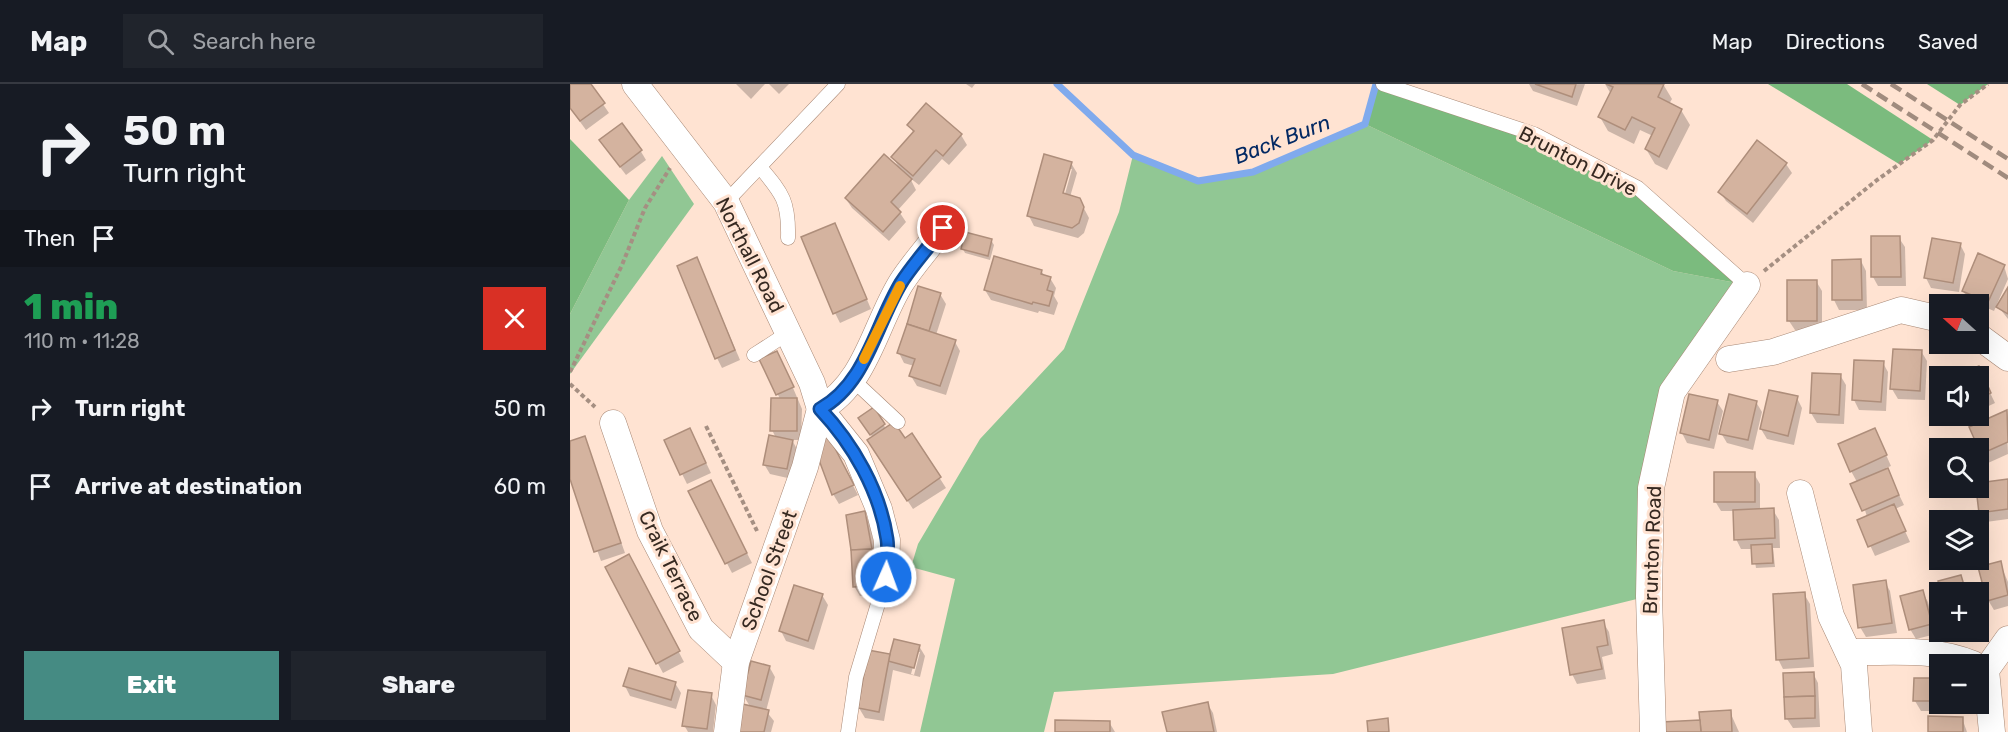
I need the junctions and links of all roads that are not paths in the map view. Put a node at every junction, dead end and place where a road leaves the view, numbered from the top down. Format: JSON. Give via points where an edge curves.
{"nodes":[{"id":1,"x":636,"y":84,"type":"edge"},
{"id":2,"x":838,"y":84,"type":"edge"},
{"id":3,"x":1383,"y":84,"type":"edge"},
{"id":4,"x":760,"y":167,"type":"junction"},
{"id":5,"x":726,"y":202,"type":"junction"},
{"id":6,"x":943,"y":228,"type":"dead end"},
{"id":7,"x":788,"y":238,"type":"dead end"},
{"id":8,"x":1747,"y":285,"type":"joint"},
{"id":9,"x":1929,"y":316,"type":"edge"},
{"id":10,"x":788,"y":333,"type":"junction"},
{"id":11,"x":1989,"y":344,"type":"edge"},
{"id":12,"x":754,"y":355,"type":"dead end"},
{"id":13,"x":2008,"y":358,"type":"edge"},
{"id":14,"x":1729,"y":359,"type":"dead end"},
{"id":15,"x":853,"y":380,"type":"junction"},
{"id":16,"x":820,"y":409,"type":"junction"},
{"id":17,"x":898,"y":422,"type":"dead end"},
{"id":18,"x":613,"y":423,"type":"road end"},
{"id":19,"x":1800,"y":493,"type":"dead end"},
{"id":20,"x":886,"y":577,"type":"joint"},
{"id":21,"x":2008,"y":639,"type":"edge"},
{"id":22,"x":1849,"y":652,"type":"junction"},
{"id":23,"x":1938,"y":654,"type":"edge"},
{"id":24,"x":1989,"y":657,"type":"edge"},
{"id":25,"x":736,"y":662,"type":"junction"},
{"id":26,"x":1988,"y":714,"type":"edge"},
{"id":27,"x":727,"y":732,"type":"edge"},
{"id":28,"x":848,"y":732,"type":"edge"},
{"id":29,"x":1653,"y":732,"type":"edge"},
{"id":30,"x":1859,"y":732,"type":"edge"},
{"id":31,"x":1992,"y":732,"type":"edge"}],
"edges":[{"from":1,"to":5,"type":"street","name":"Northall Road"},
{"from":2,"to":4,"type":"lane"},
{"from":3,"to":8,"type":"lane","name":"Brunton Drive","via":[[1534,134],[1638,189]]},
{"from":4,"to":5,"type":"lane"},
{"from":4,"to":7,"type":"lane","via":[[779,190],[789,212]]},
{"from":5,"to":10,"type":"street","name":"Northall Road"},
{"from":6,"to":15,"type":"street","via":[[901,284]]},
{"from":8,"to":29,"type":"street","name":"Brunton Road","via":[[1672,392],[1651,488]]},
{"from":9,"to":14,"type":"street","via":[[1901,310],[1773,352]]},
{"from":10,"to":12,"type":"lane"},
{"from":10,"to":16,"type":"street","name":"Northall Road"},
{"from":11,"to":13,"type":"street"},
{"from":15,"to":16,"type":"street","via":[[835,401]]},
{"from":15,"to":17,"type":"lane"},
{"from":16,"to":20,"type":"street","via":[[856,454],[879,509],[887,540]]},
{"from":16,"to":25,"type":"street","name":"School Street","via":[[805,467]]},
{"from":18,"to":25,"type":"street","name":"Craik Terrace","via":[[650,531],[701,629]]},
{"from":19,"to":22,"type":"street","via":[[1831,616]]},
{"from":20,"to":28,"type":"lane","via":[[856,677]]},
{"from":21,"to":24,"type":"street"},
{"from":22,"to":23,"type":"street"},
{"from":22,"to":30,"type":"street","via":[[1854,665]]},
{"from":25,"to":27,"type":"street","name":"School Street"},
{"from":26,"to":31,"type":"street"}]}
